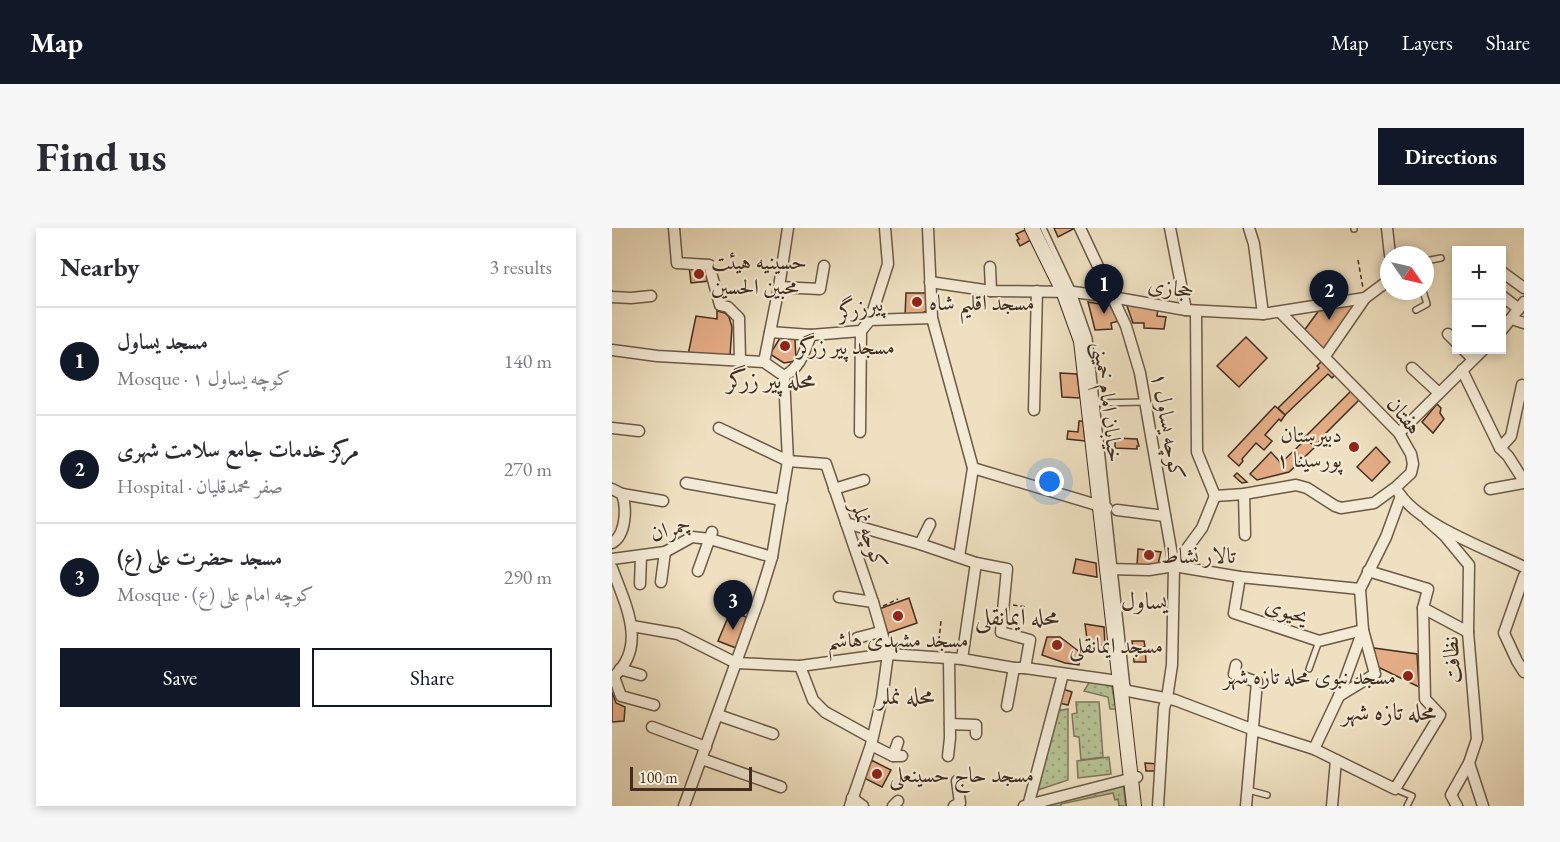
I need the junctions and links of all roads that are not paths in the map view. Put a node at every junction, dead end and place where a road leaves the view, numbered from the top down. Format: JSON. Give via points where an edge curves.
{"nodes":[{"id":1,"x":674,"y":228,"type":"edge"},
{"id":2,"x":788,"y":228,"type":"edge"},
{"id":3,"x":885,"y":228,"type":"edge"},
{"id":4,"x":928,"y":228,"type":"edge"},
{"id":5,"x":1032,"y":228,"type":"edge"},
{"id":6,"x":1043,"y":228,"type":"edge"},
{"id":7,"x":1080,"y":228,"type":"edge"},
{"id":8,"x":1170,"y":228,"type":"edge"},
{"id":9,"x":1249,"y":228,"type":"edge"},
{"id":10,"x":1388,"y":228,"type":"edge"},
{"id":11,"x":1389,"y":246,"type":"edge"},
{"id":12,"x":1440,"y":258,"type":"dead end"},
{"id":13,"x":1434,"y":259,"type":"edge"},
{"id":14,"x":824,"y":266,"type":"dead end"},
{"id":15,"x":990,"y":267,"type":"dead end"},
{"id":16,"x":1506,"y":275,"type":"edge"},
{"id":17,"x":930,"y":282,"type":"junction"},
{"id":18,"x":780,"y":287,"type":"junction"},
{"id":19,"x":1380,"y":287,"type":"edge"},
{"id":20,"x":1524,"y":288,"type":"edge"},
{"id":21,"x":991,"y":291,"type":"junction"},
{"id":22,"x":1036,"y":291,"type":"junction"},
{"id":23,"x":1068,"y":292,"type":"junction"},
{"id":24,"x":651,"y":296,"type":"dead end"},
{"id":25,"x":612,"y":297,"type":"edge"},
{"id":26,"x":1112,"y":297,"type":"junction"},
{"id":27,"x":1365,"y":298,"type":"junction"},
{"id":28,"x":1506,"y":298,"type":"edge"},
{"id":29,"x":1426,"y":300,"type":"edge"},
{"id":30,"x":1522,"y":305,"type":"edge"},
{"id":31,"x":1191,"y":310,"type":"junction"},
{"id":32,"x":1416,"y":310,"type":"dead end"},
{"id":33,"x":1280,"y":312,"type":"junction"},
{"id":34,"x":1263,"y":314,"type":"junction"},
{"id":35,"x":932,"y":318,"type":"junction"},
{"id":36,"x":1512,"y":319,"type":"junction"},
{"id":37,"x":870,"y":320,"type":"junction"},
{"id":38,"x":1524,"y":323,"type":"edge"},
{"id":39,"x":1506,"y":326,"type":"edge"},
{"id":40,"x":861,"y":331,"type":"junction"},
{"id":41,"x":770,"y":332,"type":"junction"},
{"id":42,"x":1448,"y":334,"type":"dead end"},
{"id":43,"x":811,"y":335,"type":"junction"},
{"id":44,"x":1452,"y":338,"type":"edge"},
{"id":45,"x":612,"y":351,"type":"edge"},
{"id":46,"x":1468,"y":354,"type":"edge"},
{"id":47,"x":1479,"y":354,"type":"edge"},
{"id":48,"x":1325,"y":356,"type":"junction"},
{"id":49,"x":1473,"y":359,"type":"junction"},
{"id":50,"x":740,"y":360,"type":"junction"},
{"id":51,"x":764,"y":362,"type":"junction"},
{"id":52,"x":1412,"y":368,"type":"dead end"},
{"id":53,"x":1462,"y":370,"type":"junction"},
{"id":54,"x":784,"y":376,"type":"junction"},
{"id":55,"x":1522,"y":385,"type":"dead end"},
{"id":56,"x":1439,"y":393,"type":"junction"},
{"id":57,"x":1144,"y":402,"type":"junction"},
{"id":58,"x":1097,"y":403,"type":"junction"},
{"id":59,"x":1034,"y":410,"type":"dead end"},
{"id":60,"x":612,"y":428,"type":"edge"},
{"id":61,"x":719,"y":428,"type":"dead end"},
{"id":62,"x":639,"y":431,"type":"dead end"},
{"id":63,"x":860,"y":432,"type":"dead end"},
{"id":64,"x":1399,"y":433,"type":"junction"},
{"id":65,"x":1500,"y":448,"type":"junction"},
{"id":66,"x":788,"y":461,"type":"junction"},
{"id":67,"x":973,"y":468,"type":"junction"},
{"id":68,"x":864,"y":480,"type":"dead end"},
{"id":69,"x":1524,"y":482,"type":"edge"},
{"id":70,"x":686,"y":483,"type":"dead end"},
{"id":71,"x":834,"y":489,"type":"junction"},
{"id":72,"x":1490,"y":489,"type":"dead end"},
{"id":73,"x":617,"y":491,"type":"edge"},
{"id":74,"x":1398,"y":491,"type":"junction"},
{"id":75,"x":1244,"y":494,"type":"junction"},
{"id":76,"x":1215,"y":496,"type":"junction"},
{"id":77,"x":782,"y":500,"type":"junction"},
{"id":78,"x":663,"y":501,"type":"dead end"},
{"id":79,"x":1108,"y":508,"type":"junction"},
{"id":80,"x":1165,"y":516,"type":"junction"},
{"id":81,"x":1427,"y":520,"type":"junction"},
{"id":82,"x":846,"y":523,"type":"junction"},
{"id":83,"x":930,"y":524,"type":"dead end"},
{"id":84,"x":711,"y":535,"type":"junction"},
{"id":85,"x":1245,"y":535,"type":"dead end"},
{"id":86,"x":612,"y":543,"type":"edge"},
{"id":87,"x":920,"y":544,"type":"junction"},
{"id":88,"x":665,"y":552,"type":"junction"},
{"id":89,"x":640,"y":556,"type":"junction"},
{"id":90,"x":772,"y":557,"type":"junction"},
{"id":91,"x":959,"y":558,"type":"junction"},
{"id":92,"x":612,"y":560,"type":"edge"},
{"id":93,"x":976,"y":563,"type":"junction"},
{"id":94,"x":1174,"y":566,"type":"junction"},
{"id":95,"x":1524,"y":567,"type":"edge"},
{"id":96,"x":612,"y":568,"type":"edge"},
{"id":97,"x":1111,"y":569,"type":"junction"},
{"id":98,"x":698,"y":571,"type":"dead end"},
{"id":99,"x":1368,"y":571,"type":"junction"},
{"id":100,"x":1524,"y":576,"type":"edge"},
{"id":101,"x":1240,"y":577,"type":"junction"},
{"id":102,"x":661,"y":582,"type":"dead end"},
{"id":103,"x":640,"y":584,"type":"dead end"},
{"id":104,"x":1360,"y":589,"type":"junction"},
{"id":105,"x":839,"y":597,"type":"dead end"},
{"id":106,"x":873,"y":606,"type":"junction"},
{"id":107,"x":1423,"y":608,"type":"junction"},
{"id":108,"x":632,"y":626,"type":"junction"},
{"id":109,"x":1363,"y":630,"type":"junction"},
{"id":110,"x":880,"y":632,"type":"junction"},
{"id":111,"x":1468,"y":632,"type":"junction"},
{"id":112,"x":857,"y":638,"type":"dead end"},
{"id":113,"x":1319,"y":641,"type":"junction"},
{"id":114,"x":888,"y":654,"type":"junction"},
{"id":115,"x":949,"y":658,"type":"junction"},
{"id":116,"x":962,"y":659,"type":"junction"},
{"id":117,"x":736,"y":663,"type":"junction"},
{"id":118,"x":1236,"y":665,"type":"dead end"},
{"id":119,"x":800,"y":666,"type":"junction"},
{"id":120,"x":1014,"y":668,"type":"junction"},
{"id":121,"x":1025,"y":668,"type":"junction"},
{"id":122,"x":1309,"y":669,"type":"dead end"},
{"id":123,"x":1524,"y":672,"type":"edge"},
{"id":124,"x":615,"y":674,"type":"edge"},
{"id":125,"x":1063,"y":674,"type":"junction"},
{"id":126,"x":641,"y":675,"type":"dead end"},
{"id":127,"x":1123,"y":686,"type":"junction"},
{"id":128,"x":1339,"y":696,"type":"junction"},
{"id":129,"x":1167,"y":698,"type":"junction"},
{"id":130,"x":654,"y":705,"type":"dead end"},
{"id":131,"x":1007,"y":706,"type":"dead end"},
{"id":132,"x":718,"y":715,"type":"junction"},
{"id":133,"x":950,"y":724,"type":"junction"},
{"id":134,"x":652,"y":727,"type":"dead end"},
{"id":135,"x":1254,"y":730,"type":"junction"},
{"id":136,"x":773,"y":734,"type":"dead end"},
{"id":137,"x":976,"y":734,"type":"dead end"},
{"id":138,"x":872,"y":742,"type":"junction"},
{"id":139,"x":898,"y":742,"type":"dead end"},
{"id":140,"x":706,"y":747,"type":"junction"},
{"id":141,"x":1314,"y":749,"type":"junction"},
{"id":142,"x":948,"y":756,"type":"dead end"},
{"id":143,"x":702,"y":759,"type":"junction"},
{"id":144,"x":1336,"y":760,"type":"junction"},
{"id":145,"x":1469,"y":763,"type":"junction"},
{"id":146,"x":1134,"y":778,"type":"junction"},
{"id":147,"x":957,"y":781,"type":"dead end"},
{"id":148,"x":781,"y":787,"type":"dead end"},
{"id":149,"x":1395,"y":789,"type":"junction"},
{"id":150,"x":1248,"y":790,"type":"junction"},
{"id":151,"x":1267,"y":795,"type":"dead end"},
{"id":152,"x":851,"y":802,"type":"edge"},
{"id":153,"x":1026,"y":805,"type":"edge"},
{"id":154,"x":684,"y":806,"type":"edge"},
{"id":155,"x":863,"y":806,"type":"edge"},
{"id":156,"x":954,"y":806,"type":"edge"},
{"id":157,"x":1134,"y":806,"type":"edge"},
{"id":158,"x":1140,"y":806,"type":"edge"},
{"id":159,"x":1158,"y":806,"type":"edge"},
{"id":160,"x":1246,"y":806,"type":"edge"},
{"id":161,"x":1332,"y":806,"type":"edge"},
{"id":162,"x":1407,"y":806,"type":"edge"},
{"id":163,"x":1457,"y":806,"type":"edge"},
{"id":164,"x":1484,"y":806,"type":"edge"}],
"edges":[{"from":1,"to":50,"type":"street","via":[[677,263],[709,265],[720,305],[739,318]]},
{"from":2,"to":18,"type":"street"},
{"from":3,"to":37,"type":"street","via":[[888,264]]},
{"from":4,"to":17,"type":"street"},
{"from":5,"to":23,"type":"main road","name":"خیابان امام خمینی"},
{"from":6,"to":23,"type":"lane"},
{"from":7,"to":26,"type":"street","name":"کوچه یساول ۱"},
{"from":8,"to":31,"type":"street"},
{"from":9,"to":34,"type":"street"},
{"from":10,"to":11,"type":"street"},
{"from":12,"to":13,"type":"lane"},
{"from":14,"to":18,"type":"street","via":[[820,289]]},
{"from":15,"to":21,"type":"street"},
{"from":16,"to":20,"type":"street"},
{"from":17,"to":21,"type":"street","name":"حجازی"},
{"from":17,"to":35,"type":"street"},
{"from":18,"to":41,"type":"street"},
{"from":19,"to":27,"type":"street"},
{"from":21,"to":22,"type":"street","name":"حجازی"},
{"from":22,"to":23,"type":"street","name":"حجازی"},
{"from":22,"to":59,"type":"street"},
{"from":23,"to":26,"type":"street","name":"حجازی"},
{"from":23,"to":58,"type":"lane","via":[[1089,338]]},
{"from":23,"to":79,"type":"main road","name":"خیابان امام خمینی","via":[[1082,341]]},
{"from":24,"to":25,"type":"street"},
{"from":26,"to":31,"type":"street","name":"حجازی"},
{"from":26,"to":57,"type":"street","name":"کوچه یساول ۱","via":[[1126,326]]},
{"from":27,"to":33,"type":"street","name":"حجازی"},
{"from":27,"to":48,"type":"street"},
{"from":28,"to":30,"type":"street"},
{"from":29,"to":32,"type":"lane","via":[[1427,304]]},
{"from":30,"to":36,"type":"street"},
{"from":31,"to":34,"type":"street","name":"حجازی"},
{"from":31,"to":76,"type":"street","via":[[1197,452]]},
{"from":33,"to":34,"type":"street","name":"حجازی"},
{"from":33,"to":48,"type":"street","name":"هفتان"},
{"from":35,"to":37,"type":"street","name":"پیرزرگر"},
{"from":35,"to":67,"type":"street"},
{"from":36,"to":38,"type":"street"},
{"from":36,"to":39,"type":"street"},
{"from":37,"to":40,"type":"street","name":"پیرزرگر"},
{"from":40,"to":43,"type":"street","name":"پیرزرگر"},
{"from":40,"to":63,"type":"street"},
{"from":41,"to":43,"type":"street"},
{"from":41,"to":51,"type":"street"},
{"from":42,"to":44,"type":"street"},
{"from":43,"to":54,"type":"street","name":"پیرزرگر","via":[[799,364]]},
{"from":45,"to":50,"type":"street"},
{"from":46,"to":49,"type":"street"},
{"from":47,"to":49,"type":"street"},
{"from":48,"to":64,"type":"street","name":"هفتان"},
{"from":49,"to":53,"type":"street"},
{"from":50,"to":51,"type":"street"},
{"from":51,"to":54,"type":"street"},
{"from":52,"to":56,"type":"street"},
{"from":53,"to":56,"type":"street"},
{"from":53,"to":65,"type":"street"},
{"from":54,"to":66,"type":"street"},
{"from":55,"to":65,"type":"street","via":[[1511,436]]},
{"from":56,"to":64,"type":"street"},
{"from":57,"to":58,"type":"lane"},
{"from":57,"to":80,"type":"street","name":"کوچه یساول ۱"},
{"from":58,"to":79,"type":"lane"},
{"from":60,"to":62,"type":"street"},
{"from":61,"to":66,"type":"street"},
{"from":64,"to":74,"type":"street","name":"هفتان","via":[[1413,464]]},
{"from":65,"to":69,"type":"street"},
{"from":66,"to":71,"type":"street","name":"کوچه نملر","via":[[826,464]]},
{"from":66,"to":77,"type":"street"},
{"from":67,"to":79,"type":"street"},
{"from":67,"to":91,"type":"street"},
{"from":68,"to":71,"type":"street"},
{"from":69,"to":72,"type":"street"},
{"from":70,"to":77,"type":"street"},
{"from":71,"to":82,"type":"street","name":"کوچه نملر"},
{"from":73,"to":78,"type":"street"},
{"from":73,"to":86,"type":"street","via":[[626,504],[622,530]]},
{"from":74,"to":75,"type":"street","name":"هفتان","via":[[1374,503],[1341,508],[1301,486]]},
{"from":74,"to":81,"type":"street"},
{"from":74,"to":99,"type":"street","via":[[1386,537]]},
{"from":75,"to":76,"type":"street","name":"هفتان"},
{"from":75,"to":85,"type":"street"},
{"from":76,"to":94,"type":"street","via":[[1202,528]]},
{"from":77,"to":90,"type":"street"},
{"from":79,"to":80,"type":"street"},
{"from":79,"to":97,"type":"main road","name":"خیابان امام خمینی"},
{"from":80,"to":94,"type":"street","name":"کوچه یساول ۱"},
{"from":81,"to":95,"type":"street"},
{"from":81,"to":111,"type":"street","name":"نظافت","via":[[1469,565]]},
{"from":82,"to":87,"type":"street"},
{"from":82,"to":106,"type":"street","name":"کوچه نملر"},
{"from":83,"to":87,"type":"street"},
{"from":84,"to":88,"type":"street","name":"چمران","via":[[692,537]]},
{"from":84,"to":90,"type":"street","name":"چمران"},
{"from":84,"to":98,"type":"street"},
{"from":87,"to":91,"type":"street"},
{"from":88,"to":89,"type":"street","name":"چمران"},
{"from":88,"to":102,"type":"street"},
{"from":89,"to":92,"type":"street","name":"چمران"},
{"from":89,"to":103,"type":"street"},
{"from":90,"to":117,"type":"street"},
{"from":91,"to":93,"type":"street"},
{"from":93,"to":116,"type":"street"},
{"from":93,"to":121,"type":"street","via":[[1007,569],[1001,632],[1030,640]]},
{"from":94,"to":97,"type":"street"},
{"from":94,"to":101,"type":"street"},
{"from":94,"to":129,"type":"street","name":"کوچه یساول ۱","via":[[1172,665]]},
{"from":96,"to":108,"type":"street"},
{"from":97,"to":127,"type":"main road","name":"خیابان امام خمینی"},
{"from":99,"to":104,"type":"street"},
{"from":99,"to":107,"type":"street","via":[[1428,589]]},
{"from":100,"to":123,"type":"street","via":[[1504,633]]},
{"from":101,"to":104,"type":"street"},
{"from":101,"to":113,"type":"street","name":"یحیوی","via":[[1234,613]]},
{"from":104,"to":109,"type":"street"},
{"from":105,"to":106,"type":"street"},
{"from":106,"to":110,"type":"street","name":"کوچه نملر"},
{"from":107,"to":111,"type":"street"},
{"from":107,"to":149,"type":"street","via":[[1425,699],[1440,715]]},
{"from":108,"to":117,"type":"street","via":[[678,634]]},
{"from":108,"to":124,"type":"street","via":[[632,649]]},
{"from":109,"to":113,"type":"street","name":"یحیوی"},
{"from":109,"to":128,"type":"street"},
{"from":109,"to":128,"type":"street","via":[[1375,674]]},
{"from":110,"to":112,"type":"street"},
{"from":110,"to":114,"type":"street","name":"کوچه نملر"},
{"from":111,"to":145,"type":"street","name":"نظافت","via":[[1478,739]]},
{"from":113,"to":122,"type":"lane"},
{"from":114,"to":115,"type":"street"},
{"from":114,"to":119,"type":"street"},
{"from":114,"to":138,"type":"street"},
{"from":115,"to":116,"type":"street"},
{"from":115,"to":133,"type":"street"},
{"from":116,"to":120,"type":"street"},
{"from":117,"to":119,"type":"street"},
{"from":117,"to":132,"type":"street"},
{"from":118,"to":135,"type":"street","via":[[1234,674],[1257,682]]},
{"from":119,"to":138,"type":"street","via":[[813,700]]},
{"from":120,"to":121,"type":"street"},
{"from":120,"to":131,"type":"street"},
{"from":121,"to":125,"type":"street"},
{"from":124,"to":126,"type":"street"},
{"from":124,"to":130,"type":"street","via":[[621,696]]},
{"from":125,"to":127,"type":"street"},
{"from":125,"to":153,"type":"street"},
{"from":127,"to":129,"type":"street"},
{"from":127,"to":146,"type":"main road","name":"خیابان امام خمینی"},
{"from":128,"to":141,"type":"street"},
{"from":129,"to":135,"type":"street"},
{"from":129,"to":159,"type":"street","name":"کوچه یساول ۱"},
{"from":132,"to":136,"type":"street"},
{"from":132,"to":140,"type":"street"},
{"from":133,"to":137,"type":"street","via":[[976,725]]},
{"from":133,"to":142,"type":"street"},
{"from":134,"to":140,"type":"street"},
{"from":135,"to":141,"type":"street"},
{"from":135,"to":150,"type":"street"},
{"from":138,"to":139,"type":"street","via":[[898,756]]},
{"from":138,"to":152,"type":"street"},
{"from":140,"to":143,"type":"street"},
{"from":141,"to":144,"type":"street"},
{"from":143,"to":148,"type":"street"},
{"from":143,"to":154,"type":"street"},
{"from":144,"to":149,"type":"street"},
{"from":144,"to":161,"type":"street"},
{"from":145,"to":163,"type":"street","name":"نظافت","via":[[1451,795]]},
{"from":145,"to":164,"type":"street"},
{"from":146,"to":153,"type":"street"},
{"from":146,"to":157,"type":"main road","name":"خیابان امام خمینی"},
{"from":146,"to":158,"type":"lane"},
{"from":147,"to":156,"type":"street","via":[[960,803]]},
{"from":149,"to":162,"type":"lane","via":[[1412,796]]},
{"from":150,"to":151,"type":"lane"},
{"from":150,"to":160,"type":"street"},
{"from":152,"to":155,"type":"street"}]}
